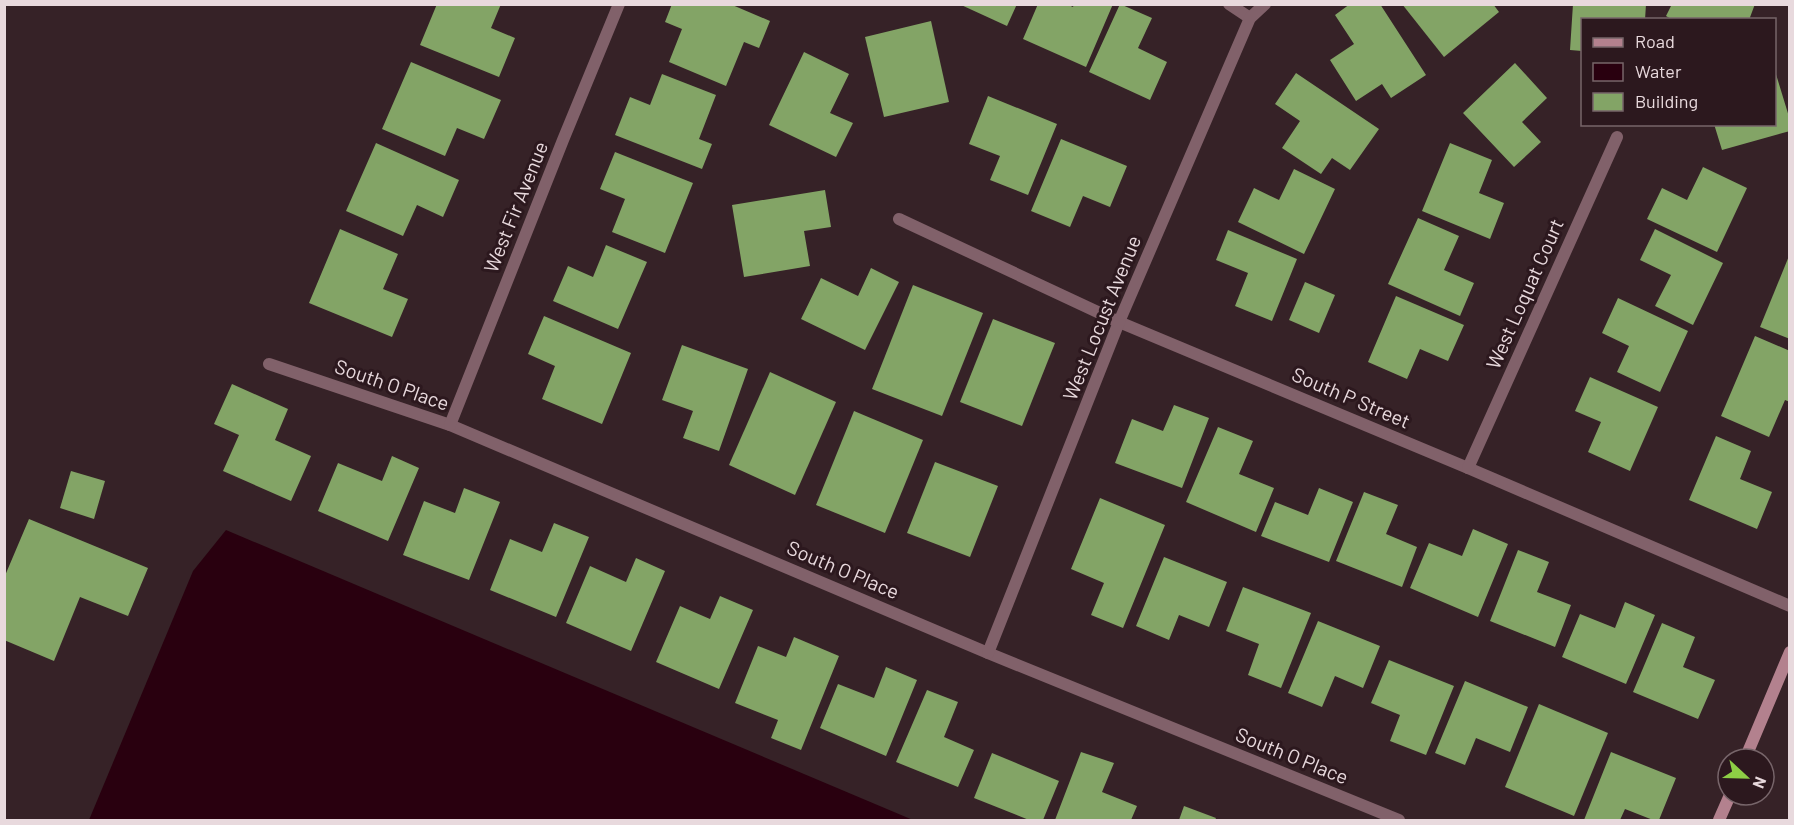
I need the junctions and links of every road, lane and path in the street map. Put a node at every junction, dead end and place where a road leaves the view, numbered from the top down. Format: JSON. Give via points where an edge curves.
{"nodes":[{"id":1,"x":619,"y":4,"type":"edge"},
{"id":2,"x":1229,"y":4,"type":"edge"},
{"id":3,"x":1265,"y":4,"type":"edge"},
{"id":4,"x":1250,"y":18,"type":"junction"},
{"id":5,"x":1617,"y":137,"type":"dead end"},
{"id":6,"x":899,"y":219,"type":"dead end"},
{"id":7,"x":1119,"y":322,"type":"junction"},
{"id":8,"x":269,"y":364,"type":"dead end"},
{"id":9,"x":450,"y":424,"type":"junction"},
{"id":10,"x":1468,"y":468,"type":"junction"},
{"id":11,"x":1790,"y":606,"type":"edge"},
{"id":12,"x":1790,"y":652,"type":"edge"},
{"id":13,"x":988,"y":653,"type":"junction"},
{"id":14,"x":1750,"y":747,"type":"edge"},
{"id":15,"x":1399,"y":820,"type":"edge"}],
"edges":[{"from":1,"to":9,"type":"street","name":"West Fir Avenue"},
{"from":2,"to":4,"type":"street"},
{"from":3,"to":4,"type":"street","name":"West Locust Avenue"},
{"from":4,"to":7,"type":"street","name":"West Locust Avenue"},
{"from":5,"to":10,"type":"street","name":"West Loquat Court"},
{"from":6,"to":7,"type":"street","name":"South P Street"},
{"from":7,"to":10,"type":"street","name":"South P Street"},
{"from":7,"to":13,"type":"street","name":"West Locust Avenue"},
{"from":8,"to":9,"type":"street","name":"South O Place"},
{"from":9,"to":13,"type":"street","name":"South O Place"},
{"from":10,"to":11,"type":"street","name":"South P Street"},
{"from":12,"to":14,"type":"street"},
{"from":13,"to":15,"type":"street","name":"South O Place"}]}
